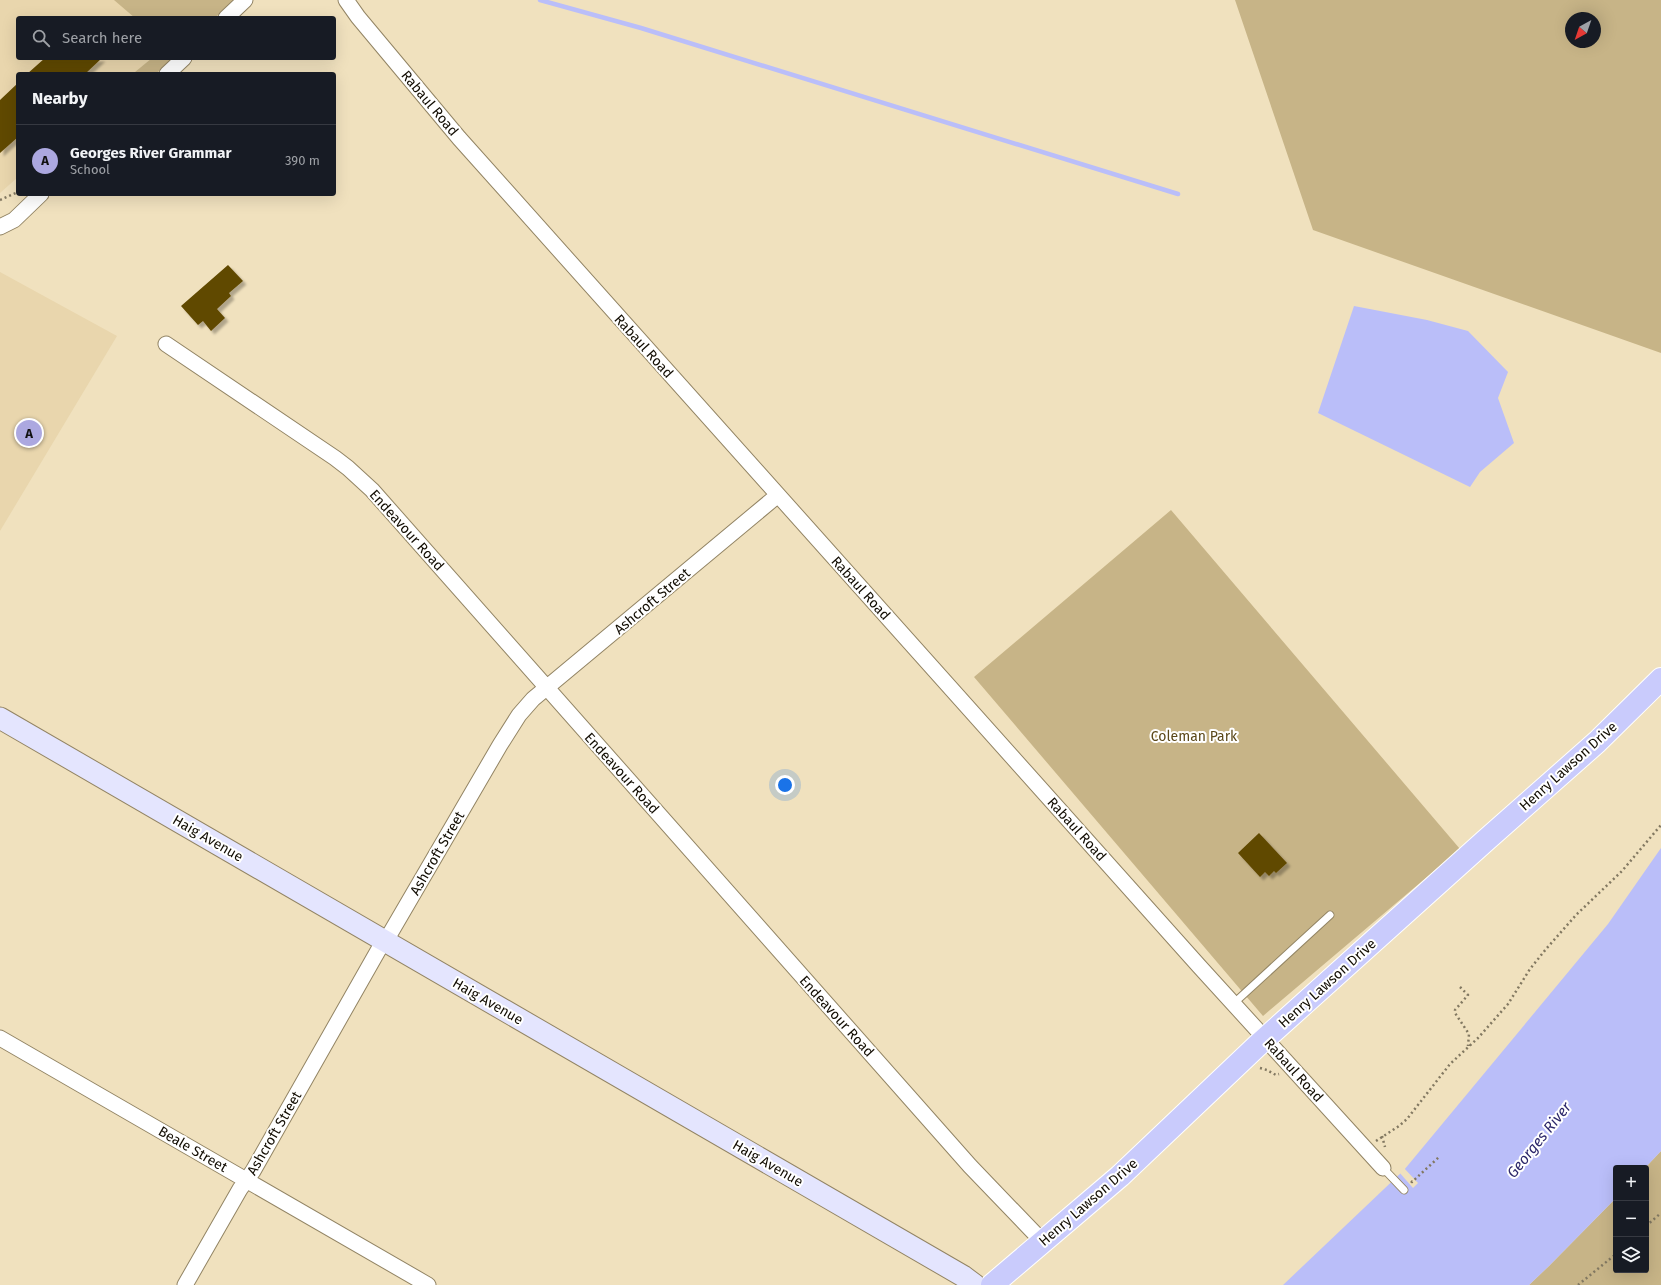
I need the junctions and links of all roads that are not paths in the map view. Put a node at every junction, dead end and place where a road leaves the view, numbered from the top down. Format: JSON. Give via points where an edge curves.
{"nodes":[{"id":1,"x":245,"y":0,"type":"edge"},
{"id":2,"x":346,"y":0,"type":"edge"},
{"id":3,"x":228,"y":16,"type":"edge"},
{"id":4,"x":182,"y":60,"type":"edge"},
{"id":5,"x":169,"y":72,"type":"edge"},
{"id":6,"x":39,"y":196,"type":"edge"},
{"id":7,"x":0,"y":227,"type":"edge"},
{"id":8,"x":166,"y":344,"type":"dead end"},
{"id":9,"x":778,"y":495,"type":"junction"},
{"id":10,"x":1661,"y":679,"type":"edge"},
{"id":11,"x":547,"y":688,"type":"junction"},
{"id":12,"x":0,"y":718,"type":"edge"},
{"id":13,"x":1330,"y":915,"type":"dead end"},
{"id":14,"x":385,"y":941,"type":"junction"},
{"id":15,"x":1234,"y":1004,"type":"junction"},
{"id":16,"x":0,"y":1038,"type":"edge"},
{"id":17,"x":1265,"y":1039,"type":"junction"},
{"id":18,"x":1383,"y":1168,"type":"joint"},
{"id":19,"x":246,"y":1180,"type":"junction"},
{"id":20,"x":1404,"y":1190,"type":"dead end"},
{"id":21,"x":1043,"y":1242,"type":"junction"},
{"id":22,"x":184,"y":1285,"type":"edge"},
{"id":23,"x":428,"y":1285,"type":"edge"},
{"id":24,"x":975,"y":1285,"type":"edge"},
{"id":25,"x":992,"y":1285,"type":"edge"}],
"edges":[{"from":1,"to":3,"type":"street"},
{"from":2,"to":9,"type":"street","name":"Rabaul Road","via":[[459,138]]},
{"from":4,"to":5,"type":"street"},
{"from":6,"to":7,"type":"street","via":[[14,220]]},
{"from":8,"to":11,"type":"street","name":"Endeavour Road","via":[[335,458],[360,478]]},
{"from":9,"to":11,"type":"street","name":"Ashcroft Street"},
{"from":9,"to":15,"type":"street","name":"Rabaul Road"},
{"from":10,"to":17,"type":"main road","name":"Henry Lawson Drive","via":[[1597,742]]},
{"from":11,"to":14,"type":"street","name":"Ashcroft Street","via":[[525,707],[512,724]]},
{"from":11,"to":21,"type":"street","name":"Endeavour Road","via":[[965,1160]]},
{"from":12,"to":14,"type":"main road","name":"Haig Avenue"},
{"from":13,"to":15,"type":"lane"},
{"from":14,"to":19,"type":"street","name":"Ashcroft Street"},
{"from":14,"to":24,"type":"main road","name":"Haig Avenue"},
{"from":15,"to":17,"type":"street","name":"Rabaul Road"},
{"from":16,"to":19,"type":"street","name":"Beale Street"},
{"from":17,"to":18,"type":"street","name":"Rabaul Road"},
{"from":17,"to":21,"type":"main road","name":"Henry Lawson Drive","via":[[1120,1176]]},
{"from":18,"to":20,"type":"lane"},
{"from":19,"to":22,"type":"street","name":"Ashcroft Street"},
{"from":19,"to":23,"type":"street","name":"Beale Street"},
{"from":21,"to":25,"type":"main road","name":"Henry Lawson Drive"}]}
